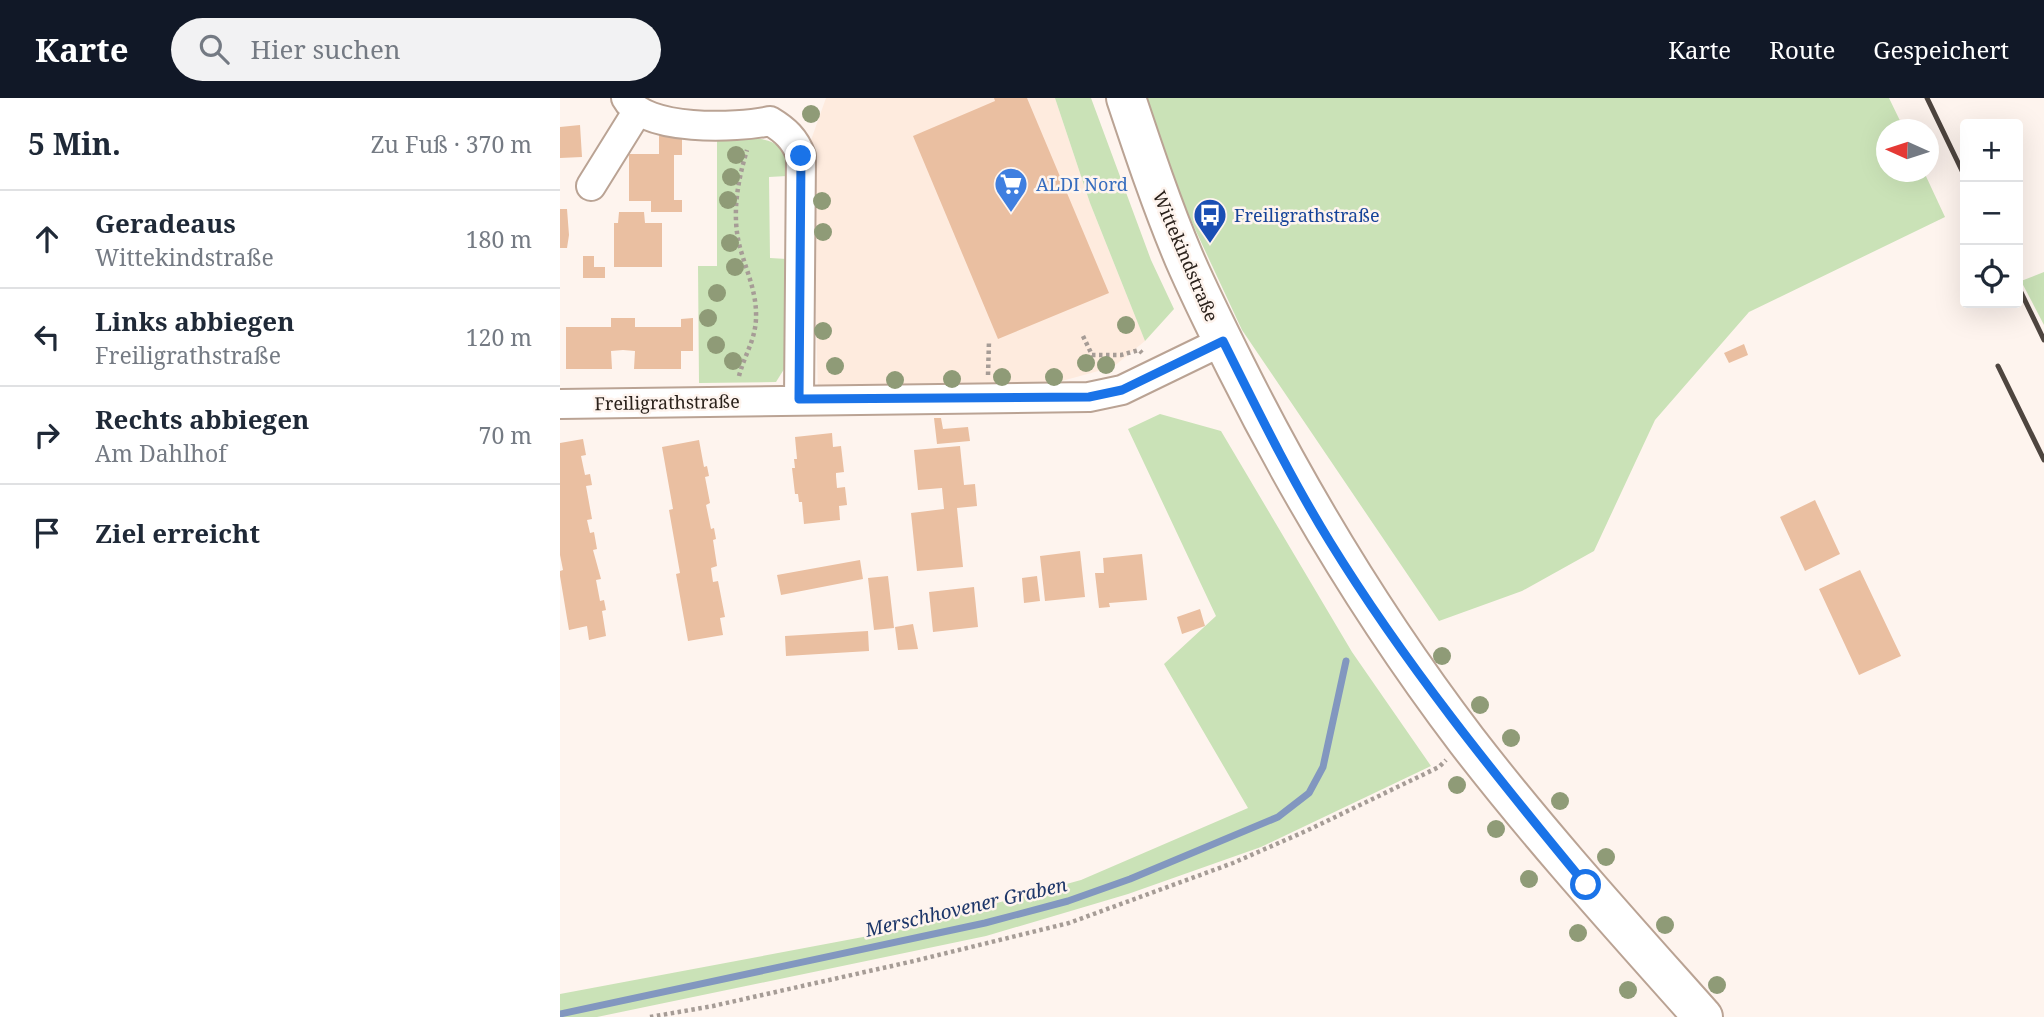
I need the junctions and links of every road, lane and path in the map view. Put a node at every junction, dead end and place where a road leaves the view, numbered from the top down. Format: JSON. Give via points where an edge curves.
{"nodes":[{"id":1,"x":1126,"y":98,"type":"edge"},
{"id":2,"x":632,"y":105,"type":"edge"},
{"id":3,"x":766,"y":115,"type":"edge"},
{"id":4,"x":591,"y":186,"type":"dead end"},
{"id":5,"x":1083,"y":336,"type":"dead end"},
{"id":6,"x":989,"y":341,"type":"dead end"},
{"id":7,"x":1223,"y":341,"type":"junction"},
{"id":8,"x":988,"y":369,"type":"dead end"},
{"id":9,"x":1164,"y":371,"type":"junction"},
{"id":10,"x":799,"y":399,"type":"junction"},
{"id":11,"x":733,"y":401,"type":"junction"},
{"id":12,"x":560,"y":404,"type":"edge"},
{"id":13,"x":1467,"y":740,"type":"junction"},
{"id":14,"x":650,"y":1017,"type":"edge"},
{"id":15,"x":1703,"y":1017,"type":"edge"}],
"edges":[{"from":1,"to":7,"type":"main road","name":"Wittekindstraße","via":[[1182,255]]},
{"from":2,"to":3,"type":"street","via":[[678,124]]},
{"from":2,"to":4,"type":"street"},
{"from":3,"to":10,"type":"street","via":[[784,129],[801,156]]},
{"from":3,"to":11,"type":"path","via":[[739,176],[736,224],[754,290],[756,322]]},
{"from":5,"to":9,"type":"path","via":[[1092,355],[1139,350]]},
{"from":6,"to":8,"type":"path"},
{"from":7,"to":9,"type":"street","name":"Freiligrathstraße"},
{"from":7,"to":13,"type":"main road","name":"Wittekindstraße","via":[[1330,542]]},
{"from":9,"to":10,"type":"street","name":"Freiligrathstraße","via":[[1122,390],[1089,397]]},
{"from":10,"to":11,"type":"street","name":"Freiligrathstraße"},
{"from":11,"to":12,"type":"street","name":"Freiligrathstraße"},
{"from":13,"to":14,"type":"path","via":[[1439,767],[1306,831],[1069,923]]},
{"from":13,"to":15,"type":"main road","name":"Wittekindstraße"}]}
